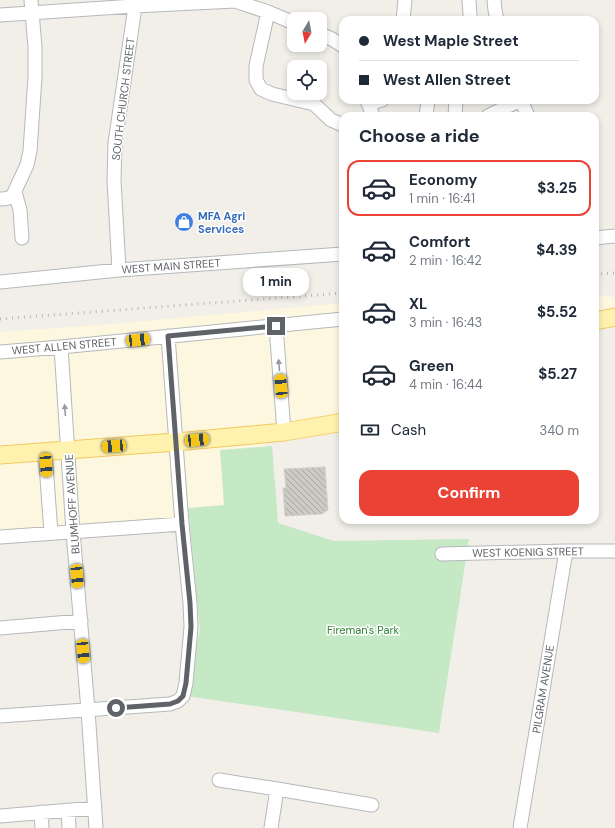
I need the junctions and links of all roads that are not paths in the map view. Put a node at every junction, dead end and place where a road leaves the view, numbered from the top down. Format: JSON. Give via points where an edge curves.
{"nodes":[{"id":1,"x":405,"y":0,"type":"edge"},
{"id":2,"x":469,"y":0,"type":"edge"},
{"id":3,"x":494,"y":0,"type":"edge"},
{"id":4,"x":235,"y":1,"type":"edge"},
{"id":5,"x":135,"y":3,"type":"edge"},
{"id":6,"x":31,"y":6,"type":"edge"},
{"id":7,"x":268,"y":12,"type":"junction"},
{"id":8,"x":0,"y":15,"type":"edge"},
{"id":9,"x":403,"y":16,"type":"edge"},
{"id":10,"x":470,"y":16,"type":"edge"},
{"id":11,"x":496,"y":16,"type":"edge"},
{"id":12,"x":287,"y":20,"type":"edge"},
{"id":13,"x":327,"y":37,"type":"edge"},
{"id":14,"x":339,"y":44,"type":"edge"},
{"id":15,"x":512,"y":104,"type":"edge"},
{"id":16,"x":496,"y":112,"type":"edge"},
{"id":17,"x":339,"y":123,"type":"edge"},
{"id":18,"x":15,"y":192,"type":"junction"},
{"id":19,"x":0,"y":199,"type":"edge"},
{"id":20,"x":615,"y":236,"type":"edge"},
{"id":21,"x":22,"y":238,"type":"dead end"},
{"id":22,"x":599,"y":238,"type":"edge"},
{"id":23,"x":339,"y":254,"type":"edge"},
{"id":24,"x":119,"y":270,"type":"junction"},
{"id":25,"x":0,"y":282,"type":"edge"},
{"id":26,"x":615,"y":317,"type":"edge"},
{"id":27,"x":339,"y":319,"type":"edge"},
{"id":28,"x":599,"y":320,"type":"edge"},
{"id":29,"x":276,"y":326,"type":"junction"},
{"id":30,"x":168,"y":336,"type":"junction"},
{"id":31,"x":62,"y":347,"type":"junction"},
{"id":32,"x":0,"y":352,"type":"edge"},
{"id":33,"x":339,"y":423,"type":"edge"},
{"id":34,"x":284,"y":432,"type":"junction"},
{"id":35,"x":176,"y":442,"type":"junction"},
{"id":36,"x":68,"y":449,"type":"junction"},
{"id":37,"x":45,"y":451,"type":"junction"},
{"id":38,"x":0,"y":455,"type":"edge"},
{"id":39,"x":182,"y":524,"type":"junction"},
{"id":40,"x":73,"y":532,"type":"junction"},
{"id":41,"x":51,"y":533,"type":"junction"},
{"id":42,"x":0,"y":537,"type":"edge"},
{"id":43,"x":566,"y":551,"type":"junction"},
{"id":44,"x":615,"y":551,"type":"edge"},
{"id":45,"x":442,"y":554,"type":"dead end"},
{"id":46,"x":81,"y":621,"type":"junction"},
{"id":47,"x":0,"y":628,"type":"edge"},
{"id":48,"x":88,"y":710,"type":"junction"},
{"id":49,"x":0,"y":716,"type":"edge"},
{"id":50,"x":219,"y":780,"type":"dead end"},
{"id":51,"x":277,"y":789,"type":"junction"},
{"id":52,"x":372,"y":805,"type":"dead end"},
{"id":53,"x":95,"y":808,"type":"junction"},
{"id":54,"x":68,"y":810,"type":"junction"},
{"id":55,"x":41,"y":812,"type":"junction"},
{"id":56,"x":0,"y":816,"type":"edge"},
{"id":57,"x":42,"y":828,"type":"edge"},
{"id":58,"x":69,"y":828,"type":"edge"},
{"id":59,"x":96,"y":828,"type":"edge"},
{"id":60,"x":271,"y":828,"type":"edge"},
{"id":61,"x":520,"y":828,"type":"edge"}],
"edges":[{"from":1,"to":9,"type":"street"},
{"from":2,"to":10,"type":"street"},
{"from":3,"to":11,"type":"street"},
{"from":4,"to":5,"type":"street"},
{"from":4,"to":7,"type":"street"},
{"from":5,"to":6,"type":"street"},
{"from":5,"to":24,"type":"street","name":"SOUTH CHURCH STREET","via":[[115,143],[114,180]]},
{"from":6,"to":8,"type":"street"},
{"from":6,"to":18,"type":"street","via":[[35,77],[30,152]]},
{"from":7,"to":12,"type":"street"},
{"from":7,"to":17,"type":"street","via":[[256,66],[256,80],[261,89],[314,104],[331,120]]},
{"from":13,"to":14,"type":"street"},
{"from":15,"to":16,"type":"street"},
{"from":18,"to":19,"type":"street","via":[[10,198]]},
{"from":18,"to":21,"type":"street","via":[[20,210]]},
{"from":20,"to":22,"type":"street"},
{"from":23,"to":24,"type":"street","name":"WEST MAIN STREET"},
{"from":24,"to":25,"type":"street","name":"WEST MAIN STREET"},
{"from":26,"to":28,"type":"main road"},
{"from":27,"to":29,"type":"street","name":"WEST ALLEN STREET"},
{"from":29,"to":30,"type":"street","name":"WEST ALLEN STREET"},
{"from":34,"to":29,"type":"street","one_way":true},
{"from":30,"to":31,"type":"street","name":"WEST ALLEN STREET"},
{"from":30,"to":35,"type":"street"},
{"from":31,"to":32,"type":"street","name":"WEST ALLEN STREET"},
{"from":36,"to":31,"type":"street","name":"BLUMHOFF AVENUE","one_way":true},
{"from":33,"to":34,"type":"main road"},
{"from":34,"to":35,"type":"main road"},
{"from":35,"to":36,"type":"main road"},
{"from":35,"to":39,"type":"street"},
{"from":36,"to":37,"type":"main road"},
{"from":36,"to":40,"type":"street","name":"BLUMHOFF AVENUE"},
{"from":37,"to":38,"type":"main road"},
{"from":37,"to":41,"type":"street"},
{"from":39,"to":40,"type":"street"},
{"from":39,"to":48,"type":"street","via":[[191,627],[183,696],[170,704]]},
{"from":40,"to":41,"type":"street"},
{"from":40,"to":46,"type":"street","name":"BLUMHOFF AVENUE"},
{"from":41,"to":42,"type":"street"},
{"from":43,"to":44,"type":"street","name":"WEST KOENIG STREET"},
{"from":43,"to":45,"type":"street","name":"WEST KOENIG STREET"},
{"from":43,"to":61,"type":"street","name":"PILGRAM AVENUE"},
{"from":46,"to":47,"type":"street"},
{"from":46,"to":48,"type":"street","name":"BLUMHOFF AVENUE"},
{"from":48,"to":49,"type":"street"},
{"from":48,"to":53,"type":"street","name":"BLUMHOFF AVENUE"},
{"from":50,"to":51,"type":"street"},
{"from":51,"to":52,"type":"street"},
{"from":51,"to":60,"type":"street"},
{"from":53,"to":54,"type":"street"},
{"from":53,"to":59,"type":"street","name":"BLUMHOFF AVENUE"},
{"from":54,"to":55,"type":"street"},
{"from":54,"to":58,"type":"street"},
{"from":55,"to":56,"type":"street"},
{"from":55,"to":57,"type":"street"}]}
